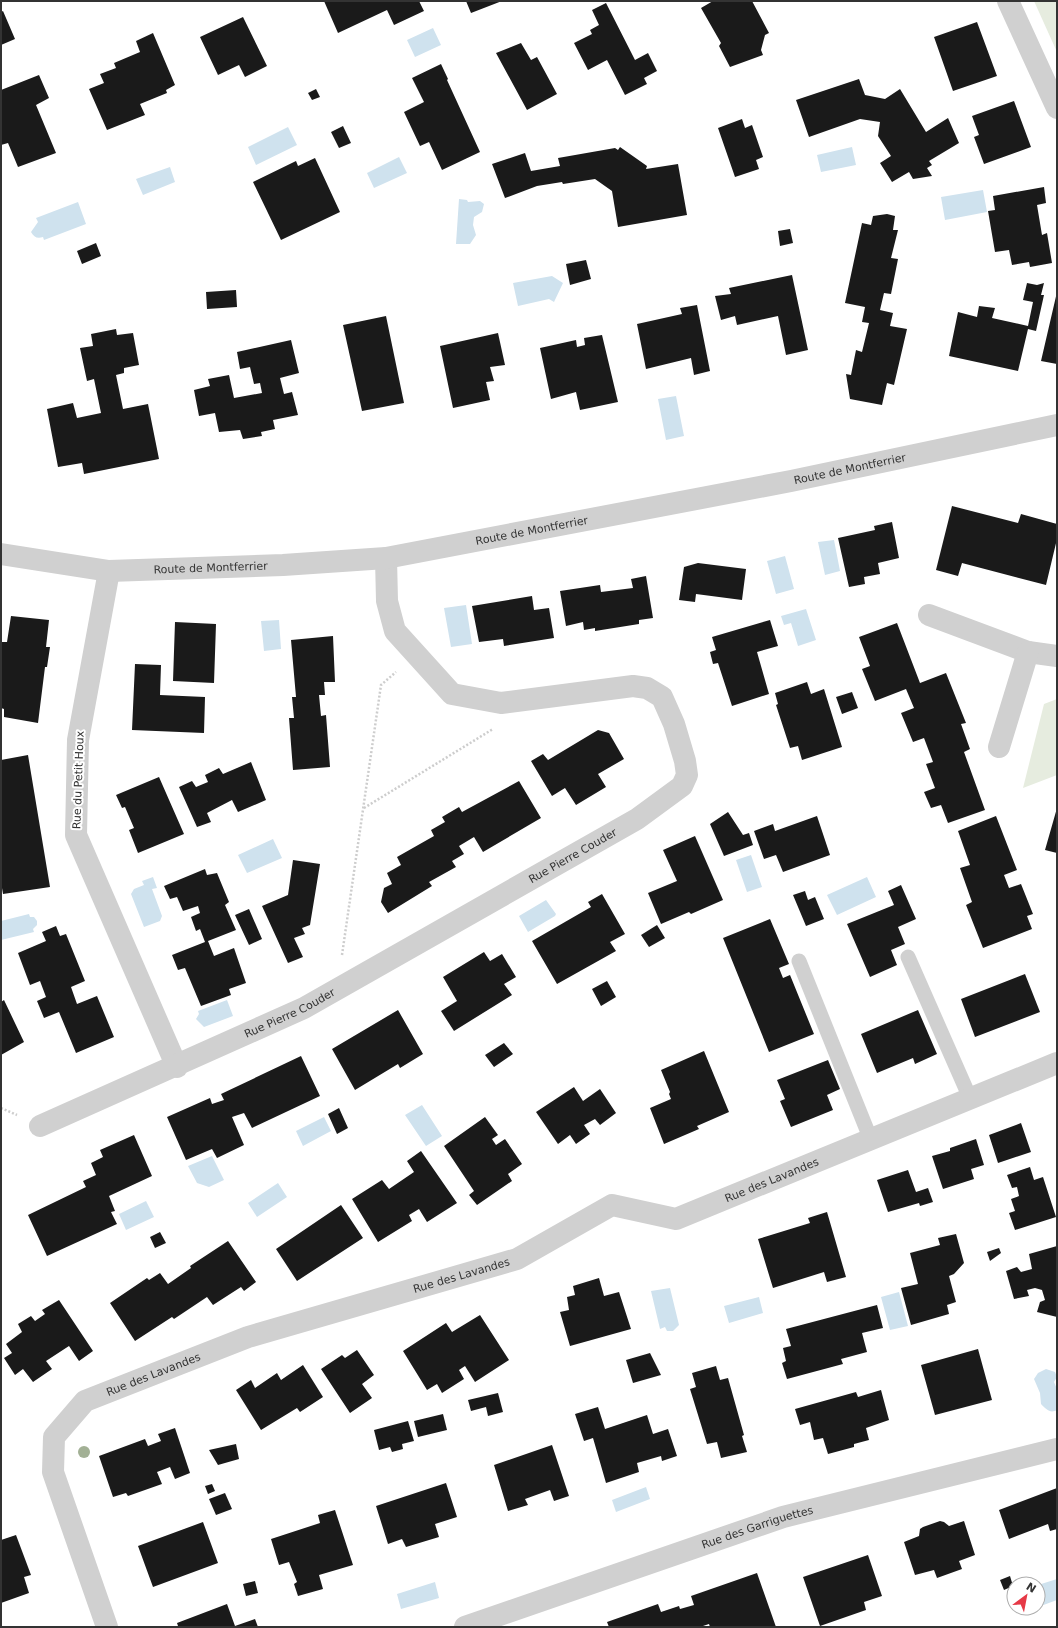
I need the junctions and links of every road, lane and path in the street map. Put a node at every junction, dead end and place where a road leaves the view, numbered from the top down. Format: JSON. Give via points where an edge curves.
{"nodes":[{"id":1,"x":1008,"y":1,"type":"edge"},
{"id":2,"x":1057,"y":108,"type":"edge"},
{"id":3,"x":1057,"y":425,"type":"edge"},
{"id":4,"x":1,"y":554,"type":"edge"},
{"id":5,"x":386,"y":558,"type":"junction"},
{"id":6,"x":109,"y":570,"type":"junction"},
{"id":7,"x":928,"y":615,"type":"dead end"},
{"id":8,"x":1028,"y":652,"type":"junction"},
{"id":9,"x":416,"y":654,"type":"junction"},
{"id":10,"x":1057,"y":656,"type":"edge"},
{"id":11,"x":501,"y":703,"type":"junction"},
{"id":12,"x":1000,"y":747,"type":"dead end"},
{"id":13,"x":363,"y":808,"type":"junction"},
{"id":14,"x":908,"y":957,"type":"dead end"},
{"id":15,"x":799,"y":961,"type":"dead end"},
{"id":16,"x":337,"y":990,"type":"junction"},
{"id":17,"x":1057,"y":1063,"type":"edge"},
{"id":18,"x":177,"y":1067,"type":"junction"},
{"id":19,"x":970,"y":1098,"type":"junction"},
{"id":20,"x":40,"y":1126,"type":"dead end"},
{"id":21,"x":870,"y":1140,"type":"junction"},
{"id":22,"x":1057,"y":1449,"type":"edge"},
{"id":23,"x":108,"y":1627,"type":"edge"},
{"id":24,"x":465,"y":1627,"type":"edge"}],
"edges":[{"from":1,"to":2,"type":"street"},
{"from":3,"to":5,"type":"street","name":"Route de Montferrier","via":[[791,481]]},
{"from":4,"to":6,"type":"street","name":"Route de Montferrier"},
{"from":5,"to":6,"type":"street","name":"Route de Montferrier","via":[[283,565]]},
{"from":5,"to":9,"type":"street","name":"Rue Pierre Couder","via":[[387,601],[395,631]]},
{"from":6,"to":18,"type":"street","name":"Rue du Petit Houx","via":[[78,740],[76,835]]},
{"from":7,"to":8,"type":"street"},
{"from":8,"to":10,"type":"street"},
{"from":8,"to":12,"type":"street"},
{"from":9,"to":11,"type":"street","name":"Rue Pierre Couder","via":[[452,694]]},
{"from":9,"to":13,"type":"path","via":[[381,685]]},
{"from":11,"to":13,"type":"path","via":[[496,727]]},
{"from":11,"to":16,"type":"street","name":"Rue Pierre Couder","via":[[633,686],[647,688],[662,697],[674,724],[687,775],[682,786],[637,819]]},
{"from":13,"to":16,"type":"path"},
{"from":14,"to":19,"type":"lane"},
{"from":15,"to":21,"type":"lane"},
{"from":16,"to":18,"type":"street","name":"Rue Pierre Couder"},
{"from":17,"to":19,"type":"street","name":"Rue des Lavandes"},
{"from":18,"to":20,"type":"street","name":"Rue Pierre Couder"},
{"from":19,"to":21,"type":"street","name":"Rue des Lavandes"},
{"from":21,"to":23,"type":"street","name":"Rue des Lavandes","via":[[676,1219],[612,1205],[517,1259],[248,1337],[85,1401],[54,1437],[53,1472]]},
{"from":22,"to":24,"type":"street","name":"Rue des Garriguettes","via":[[783,1517]]}]}
